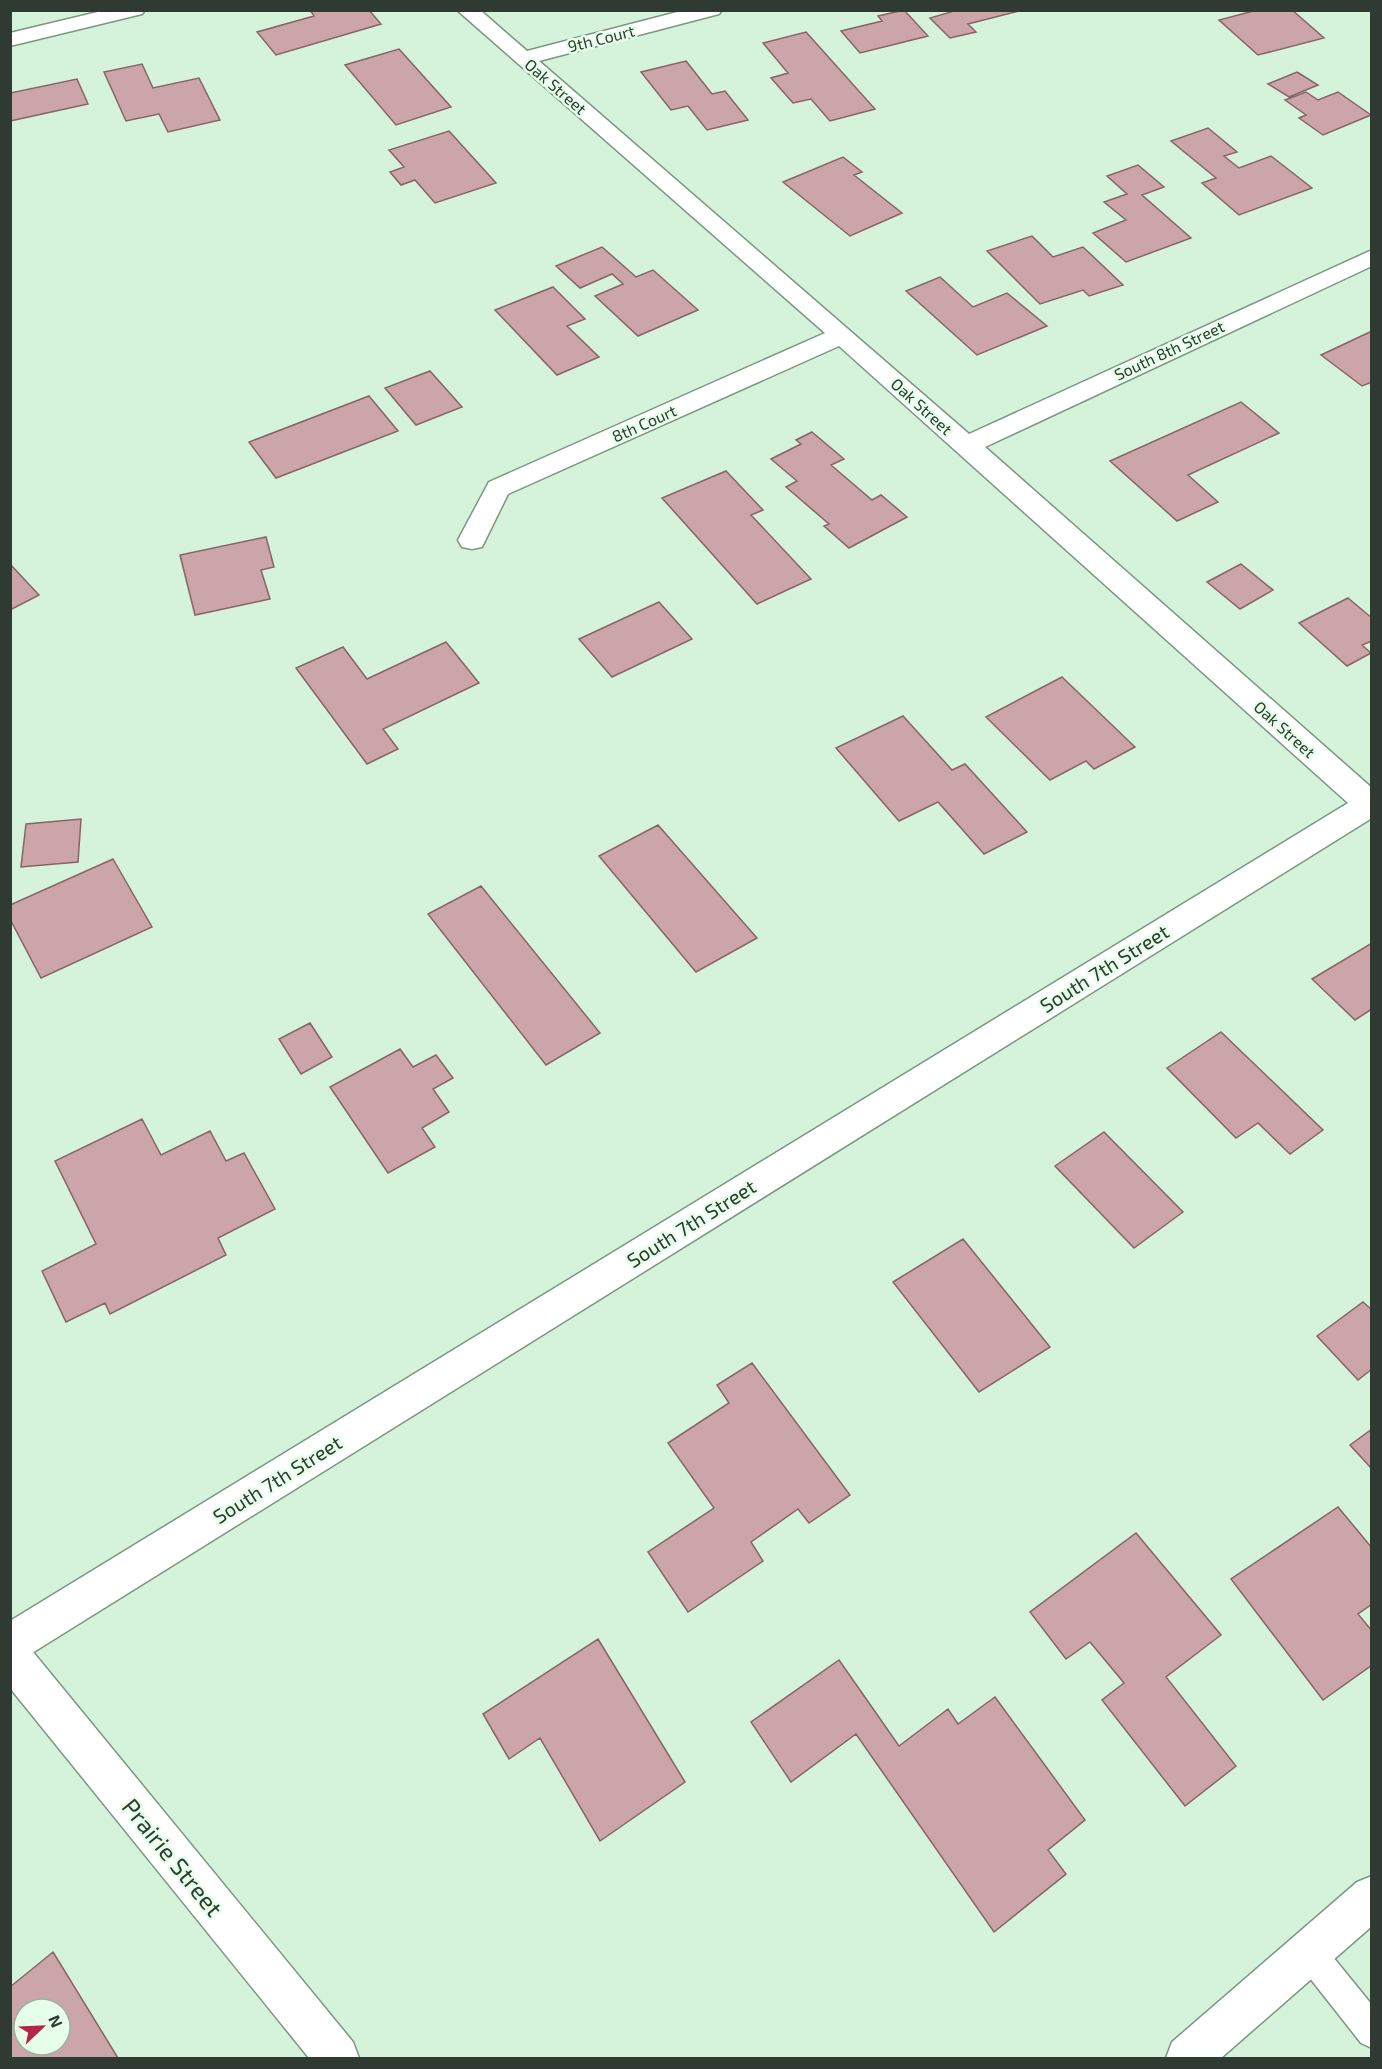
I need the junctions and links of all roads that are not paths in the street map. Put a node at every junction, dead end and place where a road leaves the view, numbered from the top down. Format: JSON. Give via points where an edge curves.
{"nodes":[{"id":1,"x":135,"y":10,"type":"edge"},
{"id":2,"x":467,"y":10,"type":"edge"},
{"id":3,"x":712,"y":10,"type":"edge"},
{"id":4,"x":10,"y":40,"type":"edge"},
{"id":5,"x":524,"y":58,"type":"junction"},
{"id":6,"x":1371,"y":256,"type":"edge"},
{"id":7,"x":842,"y":335,"type":"junction"},
{"id":8,"x":967,"y":445,"type":"junction"},
{"id":9,"x":472,"y":540,"type":"dead end"},
{"id":10,"x":1371,"y":805,"type":"edge"},
{"id":11,"x":10,"y":1644,"type":"edge"},
{"id":12,"x":10,"y":1655,"type":"edge"},
{"id":13,"x":1371,"y":1897,"type":"edge"},
{"id":14,"x":1309,"y":1952,"type":"junction"},
{"id":15,"x":1371,"y":2032,"type":"edge"},
{"id":16,"x":337,"y":2058,"type":"edge"},
{"id":17,"x":1188,"y":2058,"type":"edge"}],
"edges":[{"from":1,"to":4,"type":"street"},
{"from":2,"to":5,"type":"street","name":"Oak Street"},
{"from":3,"to":5,"type":"street","name":"9th Court"},
{"from":5,"to":7,"type":"street","name":"Oak Street"},
{"from":6,"to":8,"type":"street","name":"South 8th Street"},
{"from":7,"to":8,"type":"street","name":"Oak Street"},
{"from":7,"to":9,"type":"street","name":"8th Court","via":[[498,489]]},
{"from":8,"to":10,"type":"street","name":"Oak Street"},
{"from":10,"to":11,"type":"street","name":"South 7th Street"},
{"from":12,"to":16,"type":"street","name":"Prairie Street"},
{"from":13,"to":14,"type":"street"},
{"from":14,"to":15,"type":"lane"},
{"from":14,"to":17,"type":"street"}]}
